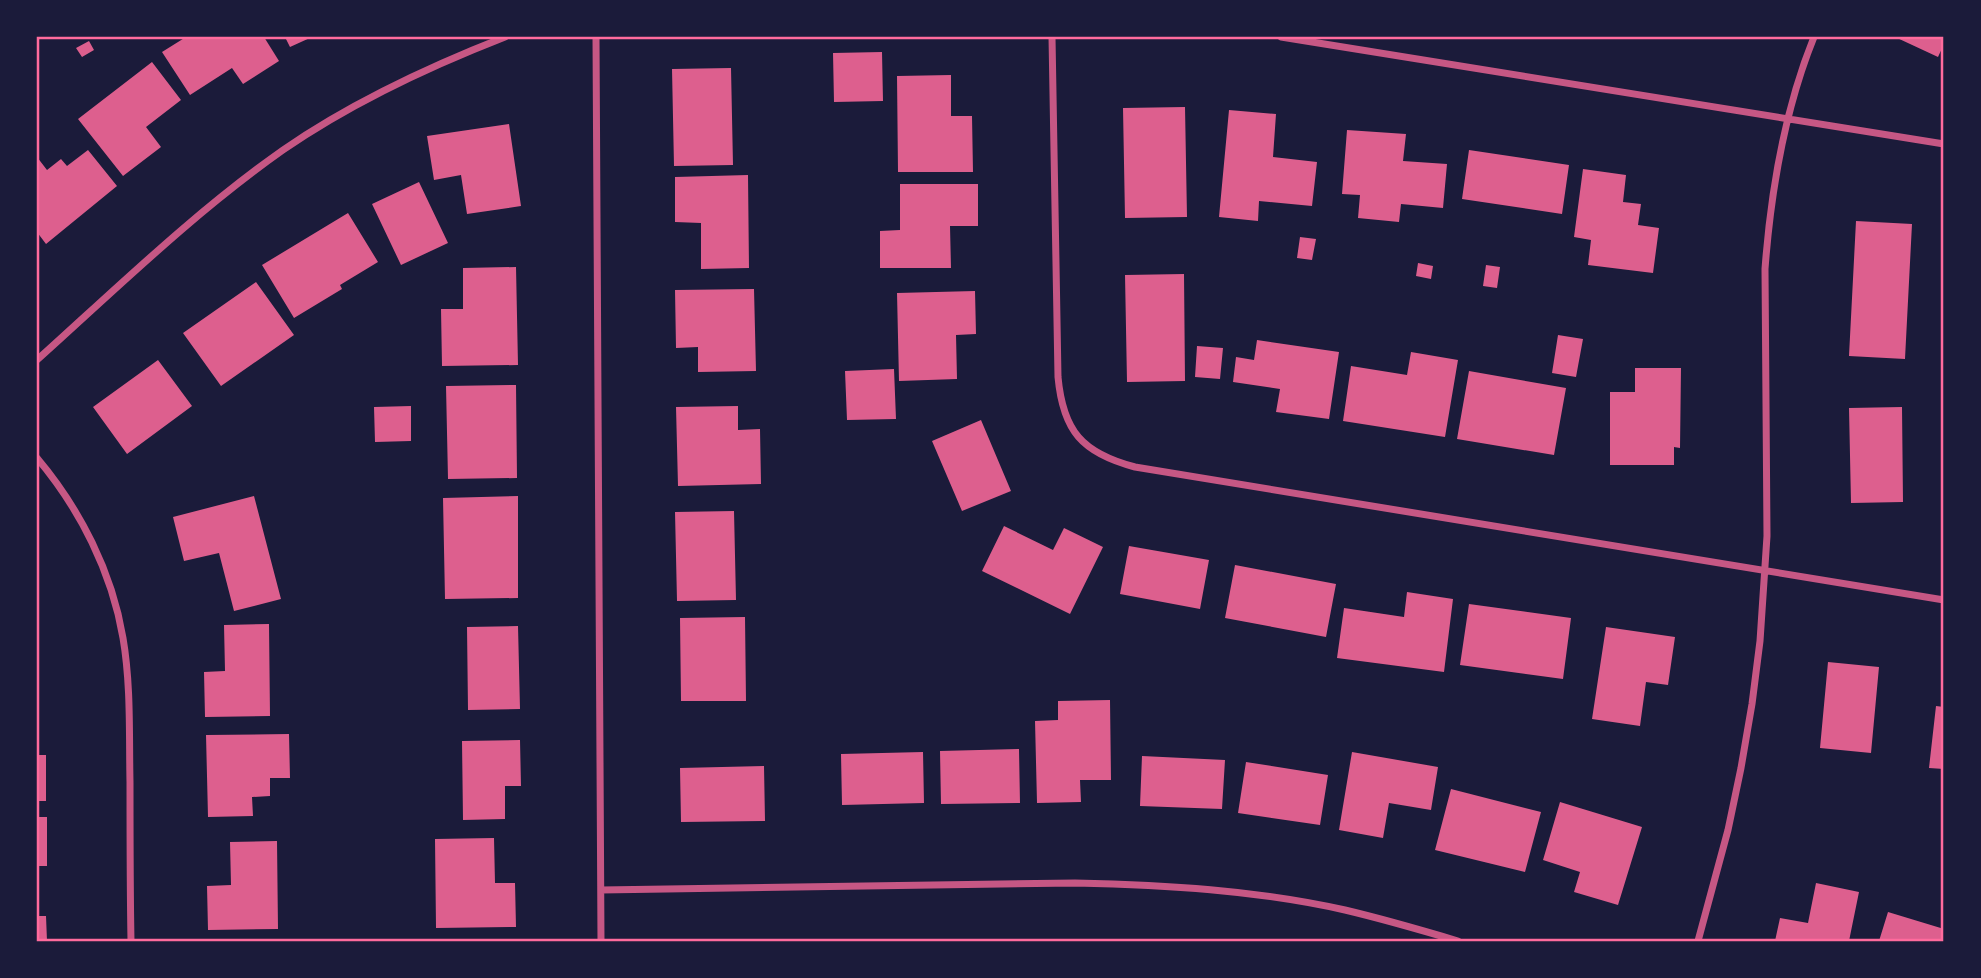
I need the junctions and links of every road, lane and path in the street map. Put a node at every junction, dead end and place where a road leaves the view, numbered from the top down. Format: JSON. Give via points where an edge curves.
{"nodes":[{"id":1,"x":505,"y":37,"type":"edge"},
{"id":2,"x":597,"y":37,"type":"edge"},
{"id":3,"x":1052,"y":37,"type":"edge"},
{"id":4,"x":1281,"y":37,"type":"edge"},
{"id":5,"x":1814,"y":37,"type":"edge"},
{"id":6,"x":1788,"y":118,"type":"junction"},
{"id":7,"x":1944,"y":144,"type":"edge"},
{"id":8,"x":37,"y":360,"type":"edge"},
{"id":9,"x":37,"y":458,"type":"edge"},
{"id":10,"x":1766,"y":571,"type":"junction"},
{"id":11,"x":1944,"y":600,"type":"edge"},
{"id":12,"x":601,"y":890,"type":"junction"},
{"id":13,"x":131,"y":941,"type":"edge"},
{"id":14,"x":601,"y":941,"type":"edge"},
{"id":15,"x":1458,"y":941,"type":"edge"},
{"id":16,"x":1698,"y":941,"type":"edge"}],
"edges":[{"from":1,"to":8,"type":"street","via":[[377,94],[284,150],[199,216]]},
{"from":2,"to":12,"type":"street"},
{"from":3,"to":10,"type":"street","via":[[1060,398],[1076,436],[1092,451],[1135,467]]},
{"from":4,"to":6,"type":"street"},
{"from":5,"to":6,"type":"street"},
{"from":6,"to":7,"type":"street"},
{"from":6,"to":10,"type":"street","via":[[1772,194],[1765,269]]},
{"from":9,"to":13,"type":"street","via":[[96,551],[123,639],[129,719]]},
{"from":10,"to":11,"type":"street"},
{"from":10,"to":16,"type":"street","via":[[1741,768]]},
{"from":12,"to":14,"type":"street"},
{"from":12,"to":15,"type":"street","via":[[1138,884],[1210,889],[1344,910]]}]}
